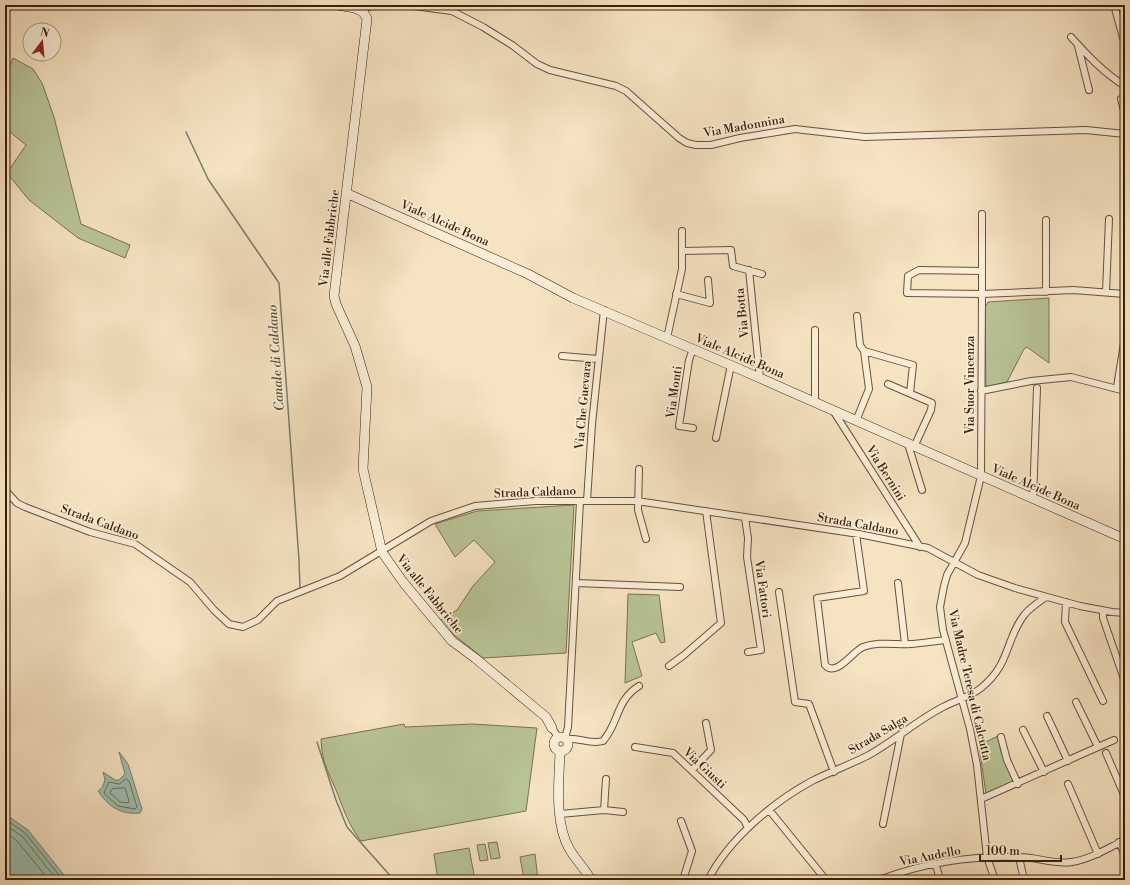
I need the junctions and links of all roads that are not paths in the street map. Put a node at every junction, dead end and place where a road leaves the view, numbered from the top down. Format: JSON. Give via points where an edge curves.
{"nodes":[{"id":1,"x":13,"y":5,"type":"edge"},
{"id":2,"x":338,"y":5,"type":"edge"},
{"id":3,"x":376,"y":5,"type":"edge"},
{"id":4,"x":406,"y":5,"type":"edge"},
{"id":5,"x":1114,"y":5,"type":"edge"},
{"id":6,"x":5,"y":8,"type":"edge"},
{"id":7,"x":361,"y":9,"type":"junction"},
{"id":8,"x":1071,"y":37,"type":"dead end"},
{"id":9,"x":1078,"y":44,"type":"junction"},
{"id":10,"x":1125,"y":45,"type":"edge"},
{"id":11,"x":1125,"y":86,"type":"edge"},
{"id":12,"x":1089,"y":90,"type":"dead end"},
{"id":13,"x":1121,"y":99,"type":"dead end"},
{"id":14,"x":1125,"y":114,"type":"edge"},
{"id":15,"x":1125,"y":134,"type":"edge"},
{"id":16,"x":346,"y":193,"type":"junction"},
{"id":17,"x":982,"y":214,"type":"dead end"},
{"id":18,"x":1109,"y":219,"type":"dead end"},
{"id":19,"x":1046,"y":220,"type":"dead end"},
{"id":20,"x":682,"y":231,"type":"dead end"},
{"id":21,"x":683,"y":251,"type":"junction"},
{"id":22,"x":749,"y":270,"type":"junction"},
{"id":23,"x":982,"y":270,"type":"junction"},
{"id":24,"x":762,"y":274,"type":"dead end"},
{"id":25,"x":708,"y":280,"type":"dead end"},
{"id":26,"x":1046,"y":292,"type":"junction"},
{"id":27,"x":1106,"y":292,"type":"junction"},
{"id":28,"x":676,"y":294,"type":"junction"},
{"id":29,"x":982,"y":294,"type":"junction"},
{"id":30,"x":1125,"y":294,"type":"edge"},
{"id":31,"x":604,"y":310,"type":"junction"},
{"id":32,"x":857,"y":316,"type":"dead end"},
{"id":33,"x":815,"y":330,"type":"dead end"},
{"id":34,"x":1125,"y":337,"type":"edge"},
{"id":35,"x":667,"y":338,"type":"junction"},
{"id":36,"x":693,"y":349,"type":"junction"},
{"id":37,"x":864,"y":350,"type":"junction"},
{"id":38,"x":562,"y":356,"type":"dead end"},
{"id":39,"x":598,"y":359,"type":"junction"},
{"id":40,"x":731,"y":365,"type":"junction"},
{"id":41,"x":760,"y":378,"type":"junction"},
{"id":42,"x":888,"y":384,"type":"dead end"},
{"id":43,"x":1117,"y":387,"type":"junction"},
{"id":44,"x":1037,"y":388,"type":"dead end"},
{"id":45,"x":981,"y":391,"type":"junction"},
{"id":46,"x":1125,"y":391,"type":"edge"},
{"id":47,"x":910,"y":393,"type":"junction"},
{"id":48,"x":815,"y":402,"type":"junction"},
{"id":49,"x":833,"y":410,"type":"junction"},
{"id":50,"x":856,"y":421,"type":"junction"},
{"id":51,"x":693,"y":428,"type":"dead end"},
{"id":52,"x":716,"y":438,"type":"dead end"},
{"id":53,"x":911,"y":445,"type":"junction"},
{"id":54,"x":639,"y":468,"type":"dead end"},
{"id":55,"x":981,"y":476,"type":"junction"},
{"id":56,"x":5,"y":490,"type":"edge"},
{"id":57,"x":922,"y":490,"type":"dead end"},
{"id":58,"x":1033,"y":499,"type":"junction"},
{"id":59,"x":637,"y":500,"type":"junction"},
{"id":60,"x":580,"y":501,"type":"junction"},
{"id":61,"x":587,"y":501,"type":"junction"},
{"id":62,"x":706,"y":511,"type":"junction"},
{"id":63,"x":745,"y":518,"type":"junction"},
{"id":64,"x":856,"y":534,"type":"junction"},
{"id":65,"x":646,"y":539,"type":"dead end"},
{"id":66,"x":1125,"y":539,"type":"edge"},
{"id":67,"x":920,"y":546,"type":"junction"},
{"id":68,"x":382,"y":552,"type":"junction"},
{"id":69,"x":954,"y":563,"type":"junction"},
{"id":70,"x":576,"y":583,"type":"junction"},
{"id":71,"x":898,"y":583,"type":"dead end"},
{"id":72,"x":680,"y":587,"type":"dead end"},
{"id":73,"x":779,"y":592,"type":"dead end"},
{"id":74,"x":1046,"y":597,"type":"junction"},
{"id":75,"x":1066,"y":602,"type":"junction"},
{"id":76,"x":1103,"y":610,"type":"junction"},
{"id":77,"x":1125,"y":613,"type":"edge"},
{"id":78,"x":946,"y":640,"type":"junction"},
{"id":79,"x":905,"y":644,"type":"junction"},
{"id":80,"x":748,"y":652,"type":"dead end"},
{"id":81,"x":669,"y":666,"type":"dead end"},
{"id":82,"x":1125,"y":682,"type":"edge"},
{"id":83,"x":638,"y":686,"type":"dead end"},
{"id":84,"x":963,"y":698,"type":"junction"},
{"id":85,"x":1076,"y":702,"type":"dead end"},
{"id":86,"x":1103,"y":702,"type":"dead end"},
{"id":87,"x":1048,"y":716,"type":"dead end"},
{"id":88,"x":706,"y":723,"type":"dead end"},
{"id":89,"x":552,"y":728,"type":"joint"},
{"id":90,"x":1023,"y":730,"type":"dead end"},
{"id":91,"x":901,"y":734,"type":"junction"},
{"id":92,"x":1001,"y":737,"type":"dead end"},
{"id":93,"x":563,"y":738,"type":"junction"},
{"id":94,"x":1114,"y":740,"type":"dead end"},
{"id":95,"x":635,"y":747,"type":"dead end"},
{"id":96,"x":1098,"y":747,"type":"junction"},
{"id":97,"x":1106,"y":753,"type":"dead end"},
{"id":98,"x":1068,"y":761,"type":"junction"},
{"id":99,"x":692,"y":770,"type":"junction"},
{"id":100,"x":834,"y":772,"type":"junction"},
{"id":101,"x":1044,"y":772,"type":"junction"},
{"id":102,"x":606,"y":779,"type":"dead end"},
{"id":103,"x":1018,"y":784,"type":"junction"},
{"id":104,"x":1068,"y":784,"type":"dead end"},
{"id":105,"x":1125,"y":797,"type":"edge"},
{"id":106,"x":981,"y":799,"type":"junction"},
{"id":107,"x":604,"y":810,"type":"junction"},
{"id":108,"x":770,"y":811,"type":"junction"},
{"id":109,"x":623,"y":812,"type":"dead end"},
{"id":110,"x":560,"y":814,"type":"junction"},
{"id":111,"x":681,"y":821,"type":"dead end"},
{"id":112,"x":884,"y":824,"type":"dead end"},
{"id":113,"x":748,"y":828,"type":"junction"},
{"id":114,"x":1122,"y":841,"type":"edge"},
{"id":115,"x":1098,"y":854,"type":"junction"},
{"id":116,"x":1125,"y":855,"type":"edge"},
{"id":117,"x":987,"y":857,"type":"junction"},
{"id":118,"x":1019,"y":857,"type":"junction"},
{"id":119,"x":936,"y":865,"type":"junction"},
{"id":120,"x":591,"y":880,"type":"edge"},
{"id":121,"x":683,"y":880,"type":"edge"},
{"id":122,"x":708,"y":880,"type":"edge"},
{"id":123,"x":826,"y":880,"type":"edge"},
{"id":124,"x":879,"y":880,"type":"edge"},
{"id":125,"x":940,"y":880,"type":"edge"},
{"id":126,"x":995,"y":880,"type":"edge"},
{"id":127,"x":1024,"y":880,"type":"edge"}],
"edges":[{"from":1,"to":6,"type":"street"},
{"from":2,"to":7,"type":"street"},
{"from":3,"to":7,"type":"street"},
{"from":4,"to":15,"type":"street","name":"Via Madonnina","via":[[452,11],[483,27],[550,70],[616,86],[626,91],[679,138],[696,145],[711,145],[795,128],[865,137],[1086,130]]},
{"from":5,"to":10,"type":"street"},
{"from":7,"to":16,"type":"street","name":"Via alle Fabbriche","via":[[367,19]]},
{"from":8,"to":9,"type":"street"},
{"from":9,"to":11,"type":"street","via":[[1111,77]]},
{"from":9,"to":12,"type":"street"},
{"from":13,"to":14,"type":"street"},
{"from":16,"to":31,"type":"street","name":"Viale Alcide Bona"},
{"from":16,"to":68,"type":"street","name":"Via alle Fabbriche","via":[[334,296],[355,346],[367,387],[363,469]]},
{"from":17,"to":23,"type":"street","name":"Via Suor Vincenza"},
{"from":18,"to":27,"type":"street"},
{"from":19,"to":26,"type":"street"},
{"from":20,"to":21,"type":"street"},
{"from":21,"to":22,"type":"street","via":[[732,250],[733,266]]},
{"from":21,"to":28,"type":"street"},
{"from":22,"to":24,"type":"street"},
{"from":22,"to":41,"type":"street","name":"Via Botta"},
{"from":23,"to":29,"type":"street","name":"Via Suor Vincenza"},
{"from":23,"to":29,"type":"street","via":[[919,270],[908,276],[907,293]]},
{"from":25,"to":28,"type":"street","via":[[710,303]]},
{"from":26,"to":27,"type":"street"},
{"from":26,"to":29,"type":"street"},
{"from":27,"to":30,"type":"street"},
{"from":28,"to":35,"type":"street"},
{"from":29,"to":45,"type":"street","name":"Via Suor Vincenza"},
{"from":31,"to":35,"type":"street","name":"Viale Alcide Bona"},
{"from":31,"to":39,"type":"street","name":"Via Che Guevara"},
{"from":32,"to":37,"type":"street","via":[[860,345]]},
{"from":33,"to":48,"type":"street"},
{"from":34,"to":43,"type":"street"},
{"from":35,"to":36,"type":"street","name":"Viale Alcide Bona"},
{"from":36,"to":40,"type":"street","name":"Viale Alcide Bona"},
{"from":36,"to":51,"type":"street","name":"Via Monti","via":[[679,426]]},
{"from":37,"to":47,"type":"street","via":[[913,364]]},
{"from":37,"to":50,"type":"street","via":[[869,389]]},
{"from":38,"to":39,"type":"street"},
{"from":39,"to":61,"type":"street","name":"Via Che Guevara"},
{"from":40,"to":41,"type":"street","name":"Viale Alcide Bona"},
{"from":40,"to":52,"type":"street"},
{"from":41,"to":48,"type":"street","name":"Viale Alcide Bona"},
{"from":42,"to":47,"type":"street"},
{"from":43,"to":45,"type":"street","via":[[1071,377],[1031,381]]},
{"from":43,"to":46,"type":"street"},
{"from":44,"to":58,"type":"street"},
{"from":45,"to":55,"type":"street","name":"Via Suor Vincenza"},
{"from":47,"to":53,"type":"street","via":[[930,402],[932,406]]},
{"from":48,"to":49,"type":"street","name":"Viale Alcide Bona"},
{"from":49,"to":50,"type":"street","name":"Viale Alcide Bona"},
{"from":49,"to":67,"type":"street","name":"Via Bernini"},
{"from":50,"to":53,"type":"street","name":"Viale Alcide Bona"},
{"from":53,"to":55,"type":"street","name":"Viale Alcide Bona"},
{"from":53,"to":57,"type":"street"},
{"from":54,"to":59,"type":"street"},
{"from":55,"to":58,"type":"street","name":"Viale Alcide Bona"},
{"from":55,"to":69,"type":"street","name":"Via Madre Teresa di Calcutta","via":[[965,543]]},
{"from":56,"to":68,"type":"street","name":"Strada Caldano","via":[[17,503],[25,507],[90,532],[135,544],[190,582],[229,624],[243,627],[258,620],[277,602],[340,576]]},
{"from":58,"to":66,"type":"street","name":"Viale Alcide Bona"},
{"from":59,"to":61,"type":"street","name":"Strada Caldano"},
{"from":59,"to":62,"type":"street","name":"Strada Caldano"},
{"from":59,"to":65,"type":"street"},
{"from":60,"to":61,"type":"street","name":"Strada Caldano"},
{"from":60,"to":68,"type":"street","name":"Strada Caldano","via":[[536,501],[475,506],[431,521]]},
{"from":60,"to":70,"type":"street"},
{"from":62,"to":63,"type":"street","name":"Strada Caldano"},
{"from":62,"to":81,"type":"street","via":[[721,623]]},
{"from":63,"to":64,"type":"street","name":"Strada Caldano"},
{"from":63,"to":80,"type":"street","name":"Via Fattori","via":[[747,557],[761,650]]},
{"from":64,"to":67,"type":"street","name":"Strada Caldano"},
{"from":64,"to":79,"type":"street","via":[[864,590],[817,598],[823,662],[827,667],[834,668],[846,663],[858,650],[868,646],[894,642]]},
{"from":67,"to":69,"type":"street","name":"Strada Caldano"},
{"from":68,"to":89,"type":"street","name":"Via alle Fabbriche","via":[[403,582],[452,641],[546,717]]},
{"from":69,"to":74,"type":"street","name":"Strada Caldano","via":[[994,581]]},
{"from":69,"to":78,"type":"street","name":"Via Madre Teresa di Calcutta","via":[[944,586],[940,607]]},
{"from":70,"to":72,"type":"street"},
{"from":70,"to":93,"type":"street","via":[[568,727]]},
{"from":71,"to":79,"type":"street"},
{"from":73,"to":100,"type":"street","via":[[795,702],[809,704]]},
{"from":74,"to":75,"type":"street","name":"Strada Caldano"},
{"from":74,"to":84,"type":"street","name":"Strada Salga","via":[[1030,609],[1020,621],[1000,669],[981,688]]},
{"from":75,"to":76,"type":"street","name":"Strada Caldano"},
{"from":75,"to":86,"type":"street","via":[[1065,622]]},
{"from":76,"to":77,"type":"street","name":"Strada Caldano"},
{"from":76,"to":82,"type":"street","via":[[1103,618]]},
{"from":78,"to":79,"type":"street"},
{"from":78,"to":84,"type":"street","name":"Via Madre Teresa di Calcutta"},
{"from":83,"to":93,"type":"street","via":[[624,699],[603,741]]},
{"from":84,"to":91,"type":"street","name":"Strada Salga"},
{"from":84,"to":106,"type":"street","name":"Via Madre Teresa di Calcutta","via":[[977,765]]},
{"from":85,"to":96,"type":"street"},
{"from":87,"to":98,"type":"street"},
{"from":88,"to":99,"type":"street","via":[[711,750]]},
{"from":89,"to":93,"type":"street"},
{"from":90,"to":101,"type":"street"},
{"from":91,"to":100,"type":"street","name":"Strada Salga"},
{"from":91,"to":112,"type":"street"},
{"from":92,"to":103,"type":"street","via":[[1007,760]]},
{"from":93,"to":110,"type":"street","via":[[555,739],[553,745],[560,752]]},
{"from":94,"to":96,"type":"street"},
{"from":95,"to":99,"type":"street","name":"Via Giusti","via":[[673,753]]},
{"from":96,"to":98,"type":"street"},
{"from":97,"to":105,"type":"street"},
{"from":98,"to":101,"type":"street"},
{"from":99,"to":113,"type":"street","name":"Via Giusti","via":[[744,820]]},
{"from":100,"to":108,"type":"street","name":"Strada Salga","via":[[812,781]]},
{"from":101,"to":103,"type":"street"},
{"from":102,"to":107,"type":"street"},
{"from":103,"to":106,"type":"street"},
{"from":104,"to":115,"type":"street"},
{"from":106,"to":117,"type":"street","name":"Via Madre Teresa di Calcutta"},
{"from":107,"to":109,"type":"street"},
{"from":107,"to":110,"type":"street"},
{"from":108,"to":113,"type":"street","name":"Strada Salga"},
{"from":108,"to":123,"type":"street"},
{"from":110,"to":120,"type":"street","via":[[564,837],[570,850]]},
{"from":111,"to":121,"type":"street","via":[[692,852]]},
{"from":113,"to":122,"type":"street","name":"Strada Salga","via":[[723,853]]},
{"from":114,"to":115,"type":"street","name":"Via Audello"},
{"from":114,"to":116,"type":"street"},
{"from":115,"to":118,"type":"street","name":"Via Audello","via":[[1071,862]]},
{"from":117,"to":118,"type":"street","name":"Via Audello"},
{"from":117,"to":119,"type":"street","name":"Via Audello"},
{"from":117,"to":126,"type":"street","name":"Via Madre Teresa di Calcutta"},
{"from":118,"to":127,"type":"street"},
{"from":119,"to":124,"type":"street","name":"Via Audello"},
{"from":119,"to":125,"type":"street"}]}
